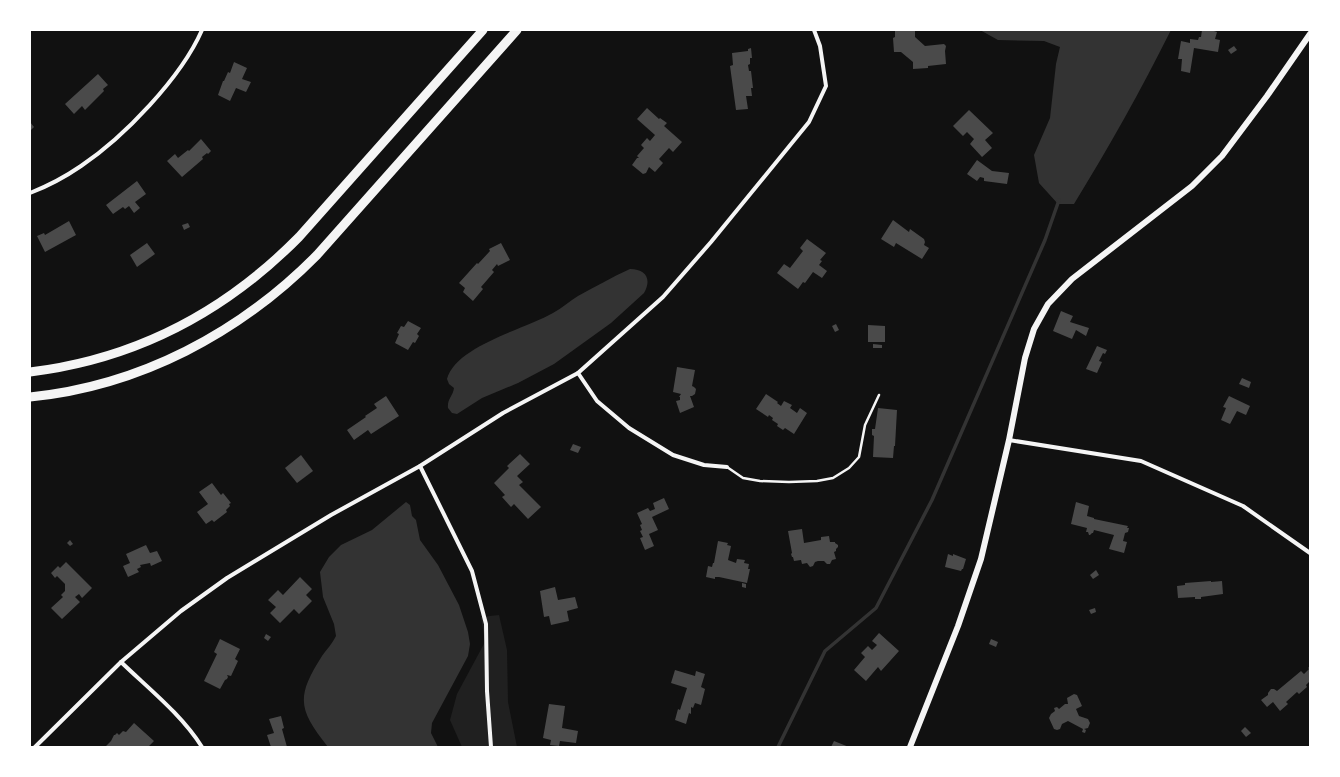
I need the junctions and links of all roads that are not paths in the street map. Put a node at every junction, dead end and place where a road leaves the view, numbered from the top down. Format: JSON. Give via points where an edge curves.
{"nodes":[{"id":1,"x":202,"y":30,"type":"edge"},
{"id":2,"x":483,"y":30,"type":"edge"},
{"id":3,"x":517,"y":30,"type":"edge"},
{"id":4,"x":814,"y":30,"type":"edge"},
{"id":5,"x":1310,"y":34,"type":"edge"},
{"id":6,"x":30,"y":193,"type":"edge"},
{"id":7,"x":30,"y":372,"type":"edge"},
{"id":8,"x":578,"y":373,"type":"junction"},
{"id":9,"x":879,"y":395,"type":"dead end"},
{"id":10,"x":30,"y":397,"type":"edge"},
{"id":11,"x":1009,"y":440,"type":"junction"},
{"id":12,"x":420,"y":466,"type":"junction"},
{"id":13,"x":727,"y":467,"type":"joint"},
{"id":14,"x":1310,"y":553,"type":"edge"},
{"id":15,"x":121,"y":662,"type":"junction"},
{"id":16,"x":35,"y":747,"type":"edge"},
{"id":17,"x":202,"y":747,"type":"edge"},
{"id":18,"x":492,"y":747,"type":"edge"},
{"id":19,"x":910,"y":747,"type":"edge"}],
"edges":[{"from":1,"to":6,"type":"street","via":[[183,64],[162,91],[110,144],[81,166]]},
{"from":2,"to":7,"type":"highway","via":[[299,236],[270,265],[239,290],[190,321],[136,346],[80,363]]},
{"from":3,"to":10,"type":"highway","via":[[317,255],[257,308],[206,341],[153,366],[96,385]]},
{"from":4,"to":8,"type":"street","via":[[820,46],[826,86],[808,122],[663,297]]},
{"from":5,"to":11,"type":"street","via":[[1222,156],[1192,186],[1072,279],[1048,304],[1034,329],[1025,358]]},
{"from":8,"to":12,"type":"street","via":[[503,413]]},
{"from":8,"to":13,"type":"street","via":[[597,401],[629,428],[673,456],[704,465]]},
{"from":9,"to":13,"type":"lane","via":[[865,425],[858,457],[849,468],[833,478],[760,482],[743,478]]},
{"from":11,"to":14,"type":"street","via":[[1141,461],[1243,506]]},
{"from":11,"to":19,"type":"street","via":[[981,559],[958,626]]},
{"from":12,"to":15,"type":"street","via":[[331,515],[226,578],[181,611]]},
{"from":12,"to":18,"type":"street","via":[[472,571],[486,624],[487,691]]},
{"from":15,"to":16,"type":"street"},
{"from":15,"to":17,"type":"street","via":[[173,711]]}]}
